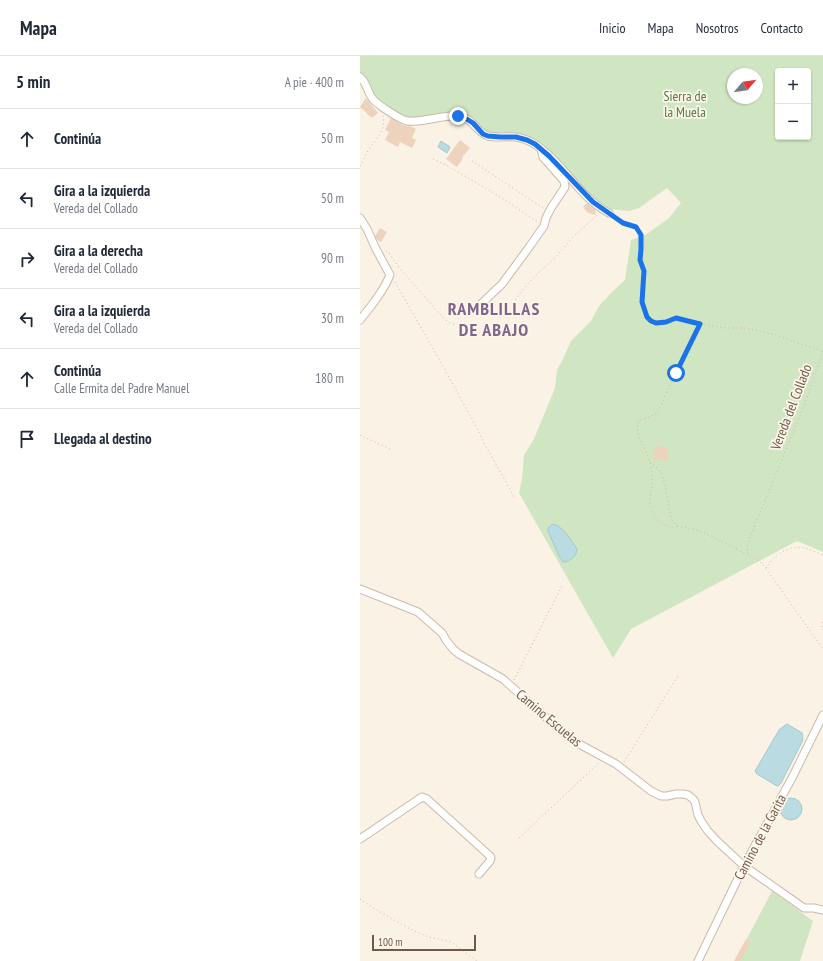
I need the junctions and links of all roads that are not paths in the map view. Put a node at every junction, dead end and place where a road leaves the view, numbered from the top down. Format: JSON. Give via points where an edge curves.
{"nodes":[{"id":1,"x":360,"y":77,"type":"edge"},
{"id":2,"x":540,"y":148,"type":"junction"},
{"id":3,"x":606,"y":211,"type":"road end"},
{"id":4,"x":360,"y":218,"type":"edge"},
{"id":5,"x":481,"y":304,"type":"dead end"},
{"id":6,"x":360,"y":320,"type":"edge"},
{"id":7,"x":360,"y":589,"type":"edge"},
{"id":8,"x":823,"y":714,"type":"edge"},
{"id":9,"x":360,"y":839,"type":"edge"},
{"id":10,"x":744,"y":866,"type":"junction"},
{"id":11,"x":479,"y":874,"type":"dead end"},
{"id":12,"x":823,"y":910,"type":"edge"},
{"id":13,"x":698,"y":961,"type":"edge"}],
"edges":[{"from":1,"to":2,"type":"street","via":[[372,99],[405,120],[458,116],[473,123],[488,136],[516,137]]},
{"from":2,"to":3,"type":"street","via":[[593,202]]},
{"from":2,"to":5,"type":"street","via":[[543,157],[564,181],[565,187],[530,246],[502,284]]},
{"from":4,"to":6,"type":"street","via":[[390,275],[372,306]]},
{"from":7,"to":10,"type":"street","name":"Camino Escuelas","via":[[418,612],[442,633],[459,654],[503,679],[567,736],[621,768],[651,791],[661,796],[688,795],[693,799],[698,815],[707,830]]},
{"from":8,"to":10,"type":"street","name":"Camino de la Garita"},
{"from":9,"to":11,"type":"street","via":[[424,797],[490,856],[490,861]]},
{"from":10,"to":12,"type":"street","via":[[804,908]]},
{"from":10,"to":13,"type":"street","name":"Camino de la Garita"}]}
